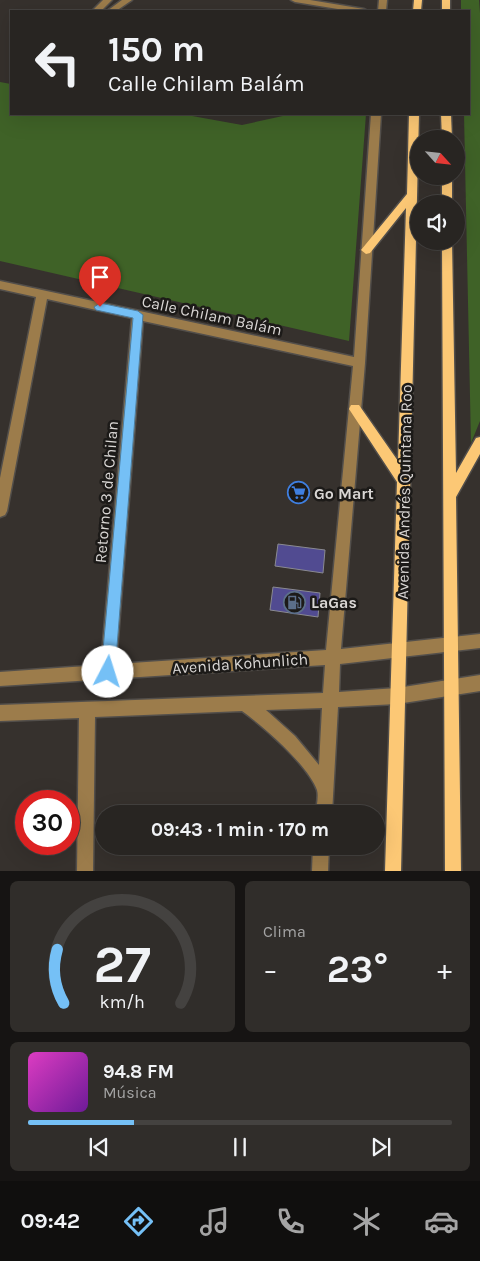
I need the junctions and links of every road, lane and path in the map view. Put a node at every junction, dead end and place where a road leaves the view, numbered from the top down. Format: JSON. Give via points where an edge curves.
{"nodes":[{"id":1,"x":108,"y":0,"type":"edge"},
{"id":2,"x":128,"y":0,"type":"edge"},
{"id":3,"x":295,"y":0,"type":"edge"},
{"id":4,"x":97,"y":10,"type":"edge"},
{"id":5,"x":113,"y":10,"type":"edge"},
{"id":6,"x":358,"y":10,"type":"edge"},
{"id":7,"x":376,"y":115,"type":"edge"},
{"id":8,"x":414,"y":115,"type":"edge"},
{"id":9,"x":446,"y":115,"type":"edge"},
{"id":10,"x":447,"y":130,"type":"edge"},
{"id":11,"x":412,"y":194,"type":"junction"},
{"id":12,"x":366,"y":250,"type":"junction"},
{"id":13,"x":448,"y":250,"type":"edge"},
{"id":14,"x":2,"y":286,"type":"edge"},
{"id":15,"x":42,"y":294,"type":"junction"},
{"id":16,"x":0,"y":298,"type":"edge"},
{"id":17,"x":138,"y":315,"type":"junction"},
{"id":18,"x":359,"y":363,"type":"junction"},
{"id":19,"x":355,"y":409,"type":"junction"},
{"id":20,"x":480,"y":442,"type":"edge"},
{"id":21,"x":404,"y":481,"type":"junction"},
{"id":22,"x":450,"y":495,"type":"junction"},
{"id":23,"x":0,"y":511,"type":"edge"},
{"id":24,"x":480,"y":641,"type":"edge"},
{"id":25,"x":451,"y":644,"type":"junction"},
{"id":26,"x":400,"y":651,"type":"junction"},
{"id":27,"x":332,"y":657,"type":"junction"},
{"id":28,"x":108,"y":672,"type":"junction"},
{"id":29,"x":0,"y":679,"type":"edge"},
{"id":30,"x":480,"y":683,"type":"edge"},
{"id":31,"x":452,"y":687,"type":"junction"},
{"id":32,"x":397,"y":696,"type":"junction"},
{"id":33,"x":332,"y":700,"type":"junction"},
{"id":34,"x":243,"y":703,"type":"junction"},
{"id":35,"x":87,"y":709,"type":"junction"},
{"id":36,"x":0,"y":713,"type":"edge"},
{"id":37,"x":325,"y":789,"type":"junction"},
{"id":38,"x":324,"y":805,"type":"edge"},
{"id":39,"x":321,"y":855,"type":"edge"},
{"id":40,"x":85,"y":871,"type":"edge"},
{"id":41,"x":320,"y":871,"type":"edge"},
{"id":42,"x":392,"y":871,"type":"edge"},
{"id":43,"x":453,"y":871,"type":"edge"}],
"edges":[{"from":1,"to":4,"type":"street"},
{"from":2,"to":5,"type":"street"},
{"from":3,"to":6,"type":"street"},
{"from":7,"to":12,"type":"street"},
{"from":8,"to":11,"type":"main road","name":"Avenida Andrés Quintana Roo"},
{"from":9,"to":10,"type":"main road"},
{"from":11,"to":12,"type":"main road"},
{"from":11,"to":21,"type":"main road","name":"Avenida Andrés Quintana Roo"},
{"from":12,"to":18,"type":"street"},
{"from":13,"to":22,"type":"main road"},
{"from":14,"to":15,"type":"street","name":"Calle Chilam Balám"},
{"from":14,"to":16,"type":"street"},
{"from":15,"to":17,"type":"street","name":"Calle Chilam Balám"},
{"from":15,"to":23,"type":"street"},
{"from":17,"to":18,"type":"street","name":"Calle Chilam Balám"},
{"from":17,"to":28,"type":"street","name":"Retorno 3 de Chilan"},
{"from":18,"to":19,"type":"street"},
{"from":19,"to":21,"type":"main road"},
{"from":19,"to":27,"type":"street"},
{"from":20,"to":22,"type":"main road"},
{"from":21,"to":26,"type":"main road","name":"Avenida Andrés Quintana Roo"},
{"from":22,"to":25,"type":"main road"},
{"from":24,"to":25,"type":"street","name":"Avenida Kohunlich"},
{"from":25,"to":26,"type":"street","name":"Avenida Kohunlich"},
{"from":25,"to":31,"type":"main road"},
{"from":26,"to":27,"type":"street","name":"Avenida Kohunlich"},
{"from":26,"to":32,"type":"main road","name":"Avenida Andrés Quintana Roo"},
{"from":27,"to":28,"type":"street","name":"Avenida Kohunlich"},
{"from":27,"to":33,"type":"street"},
{"from":28,"to":29,"type":"street","name":"Avenida Kohunlich"},
{"from":30,"to":31,"type":"street"},
{"from":31,"to":32,"type":"street"},
{"from":31,"to":43,"type":"main road"},
{"from":32,"to":33,"type":"street"},
{"from":32,"to":42,"type":"main road","name":"Avenida Andrés Quintana Roo"},
{"from":33,"to":34,"type":"street"},
{"from":33,"to":37,"type":"street"},
{"from":34,"to":35,"type":"street"},
{"from":34,"to":37,"type":"street","via":[[289,740]]},
{"from":35,"to":36,"type":"street"},
{"from":35,"to":40,"type":"street"},
{"from":37,"to":38,"type":"street"},
{"from":39,"to":41,"type":"street"}]}
